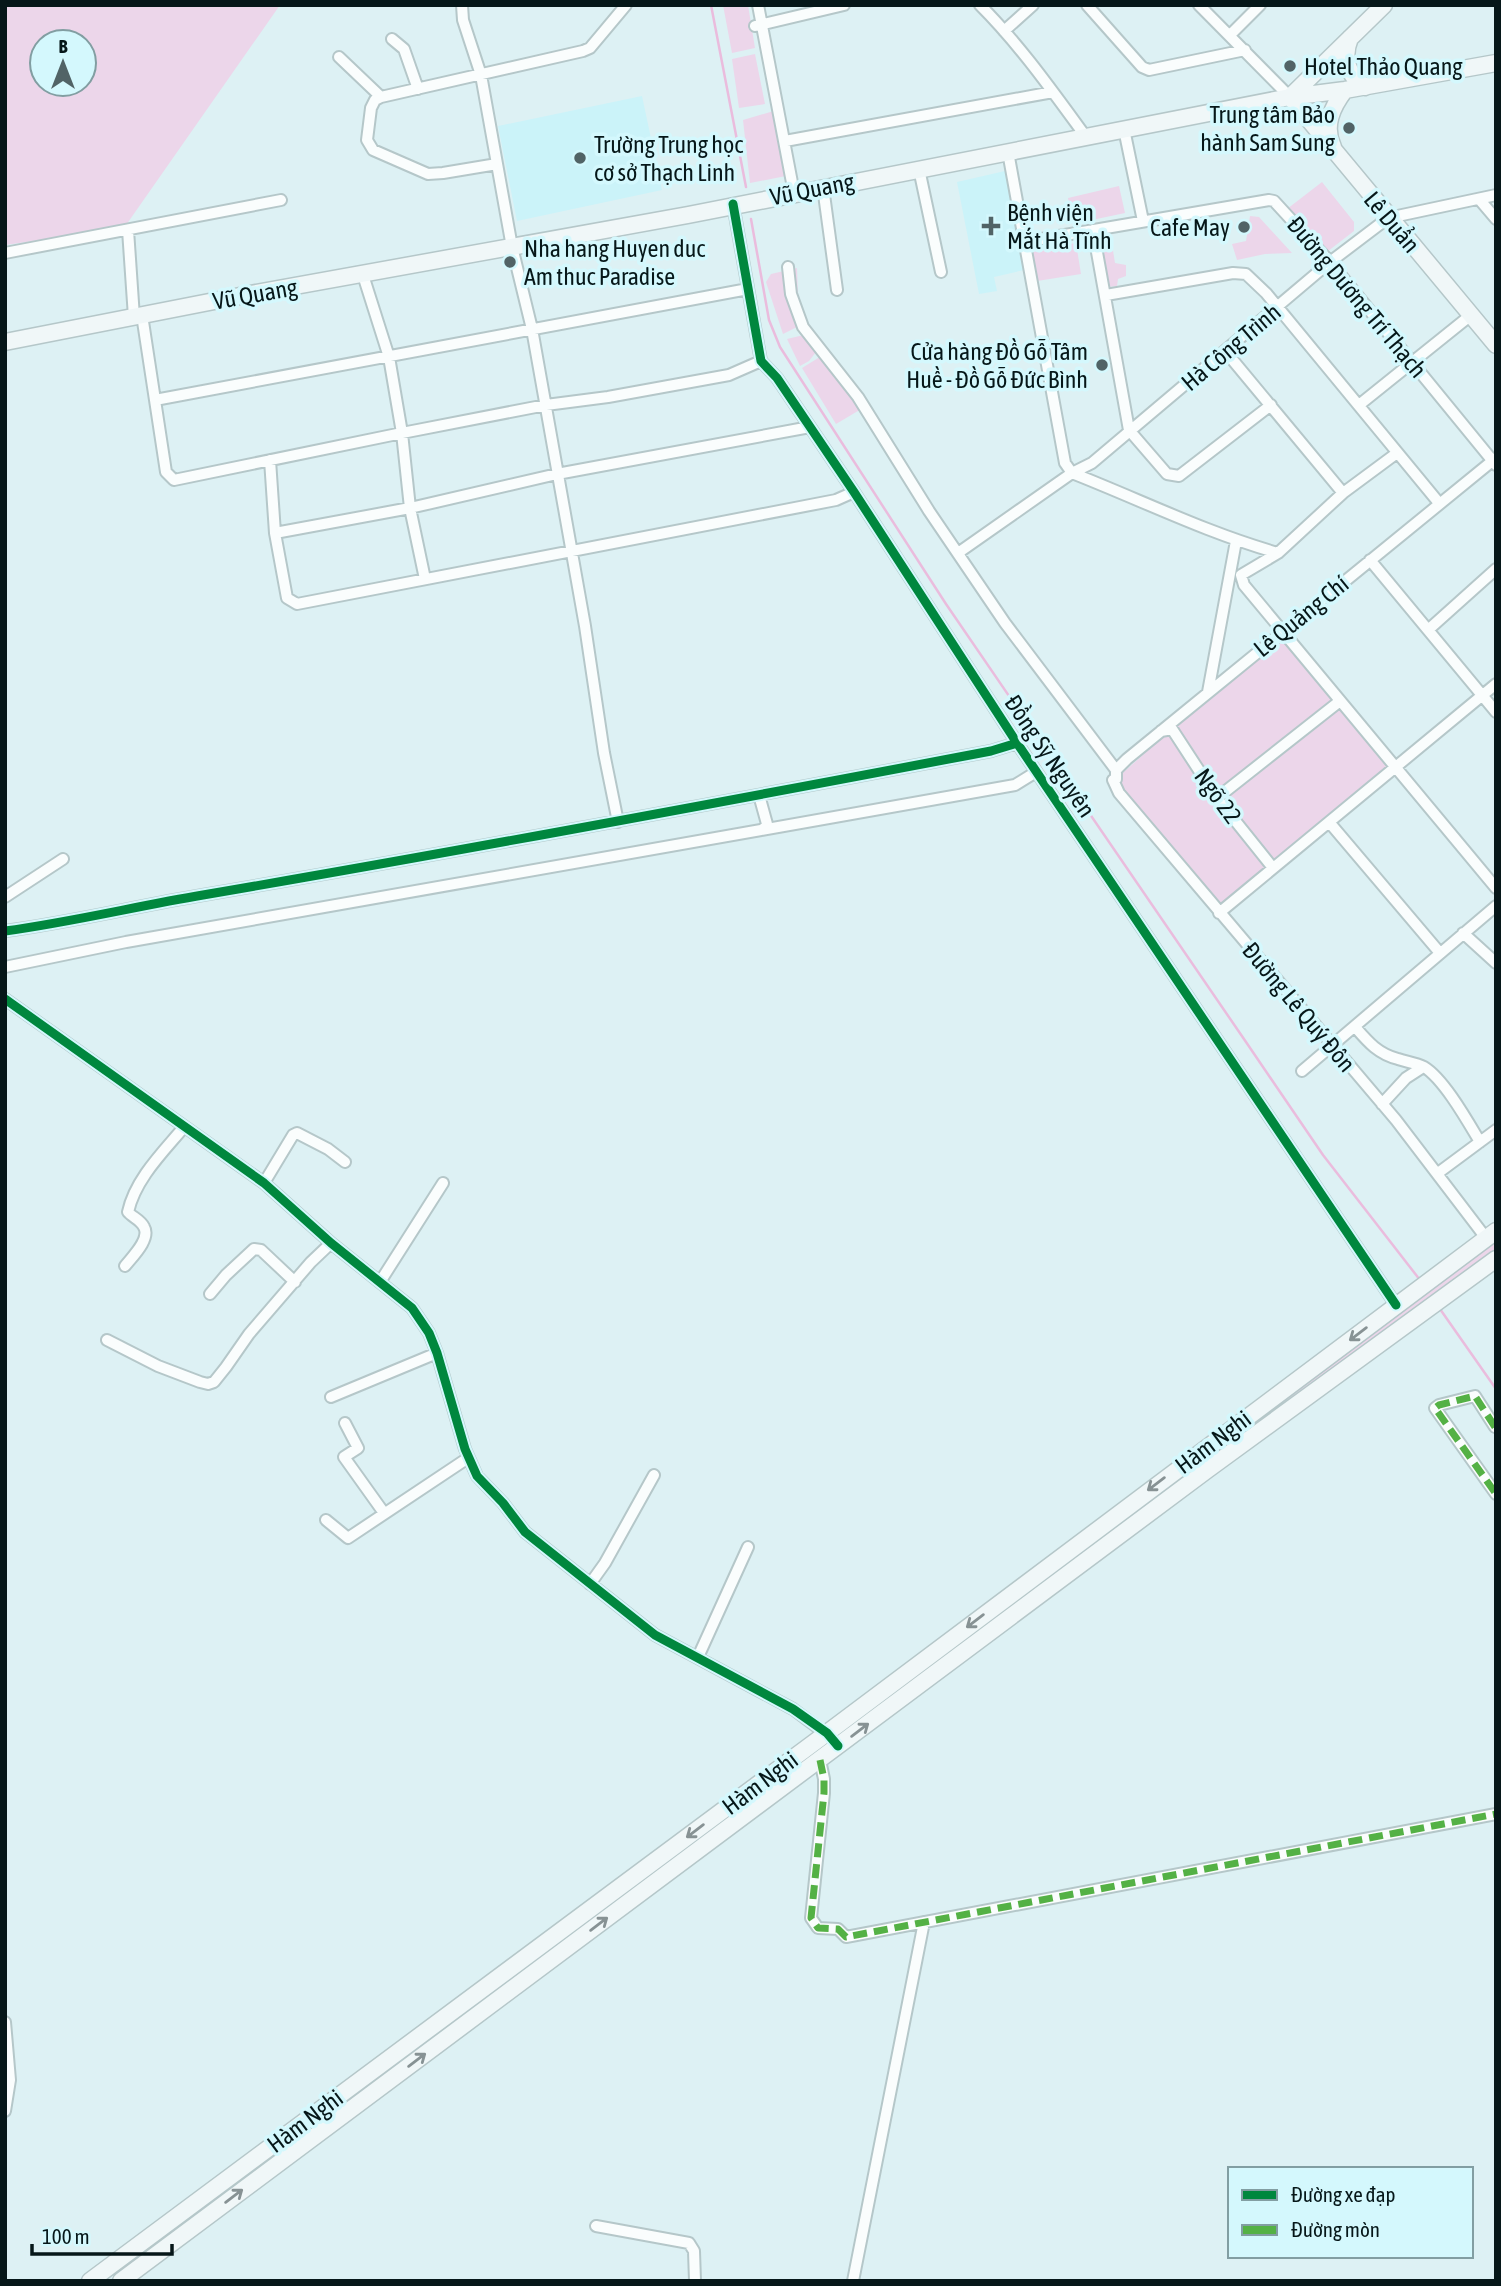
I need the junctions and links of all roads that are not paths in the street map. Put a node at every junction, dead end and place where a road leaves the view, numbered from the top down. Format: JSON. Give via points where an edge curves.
{"nodes":[{"id":1,"x":462,"y":5,"type":"edge"},
{"id":2,"x":626,"y":5,"type":"edge"},
{"id":3,"x":758,"y":5,"type":"edge"},
{"id":4,"x":844,"y":5,"type":"edge"},
{"id":5,"x":980,"y":5,"type":"edge"},
{"id":6,"x":1033,"y":5,"type":"edge"},
{"id":7,"x":1087,"y":5,"type":"edge"},
{"id":8,"x":1199,"y":5,"type":"edge"},
{"id":9,"x":1260,"y":5,"type":"edge"},
{"id":10,"x":1384,"y":5,"type":"edge"},
{"id":11,"x":758,"y":25,"type":"junction"},
{"id":12,"x":1004,"y":31,"type":"junction"},
{"id":13,"x":1230,"y":35,"type":"junction"},
{"id":14,"x":1350,"y":37,"type":"junction"},
{"id":15,"x":393,"y":39,"type":"dead end"},
{"id":16,"x":1245,"y":50,"type":"junction"},
{"id":17,"x":339,"y":57,"type":"dead end"},
{"id":18,"x":1496,"y":63,"type":"edge"},
{"id":19,"x":481,"y":75,"type":"junction"},
{"id":20,"x":1365,"y":87,"type":"junction"},
{"id":21,"x":418,"y":89,"type":"junction"},
{"id":22,"x":1345,"y":90,"type":"junction"},
{"id":23,"x":1054,"y":92,"type":"junction"},
{"id":24,"x":381,"y":97,"type":"junction"},
{"id":25,"x":1290,"y":97,"type":"junction"},
{"id":26,"x":1124,"y":129,"type":"junction"},
{"id":27,"x":1086,"y":137,"type":"junction"},
{"id":28,"x":785,"y":141,"type":"junction"},
{"id":29,"x":1008,"y":152,"type":"junction"},
{"id":30,"x":1339,"y":158,"type":"junction"},
{"id":31,"x":497,"y":164,"type":"junction"},
{"id":32,"x":919,"y":169,"type":"junction"},
{"id":33,"x":823,"y":187,"type":"junction"},
{"id":34,"x":794,"y":193,"type":"junction"},
{"id":35,"x":1496,"y":195,"type":"edge"},
{"id":36,"x":1479,"y":199,"type":"junction"},
{"id":37,"x":281,"y":200,"type":"dead end"},
{"id":38,"x":733,"y":204,"type":"junction"},
{"id":39,"x":1388,"y":218,"type":"junction"},
{"id":40,"x":1496,"y":219,"type":"edge"},
{"id":41,"x":1143,"y":221,"type":"junction"},
{"id":42,"x":128,"y":230,"type":"junction"},
{"id":43,"x":1093,"y":230,"type":"junction"},
{"id":44,"x":1024,"y":242,"type":"junction"},
{"id":45,"x":512,"y":247,"type":"junction"},
{"id":46,"x":5,"y":253,"type":"edge"},
{"id":47,"x":1330,"y":262,"type":"junction"},
{"id":48,"x":788,"y":267,"type":"dead end"},
{"id":49,"x":941,"y":272,"type":"dead end"},
{"id":50,"x":363,"y":275,"type":"junction"},
{"id":51,"x":748,"y":289,"type":"junction"},
{"id":52,"x":837,"y":290,"type":"dead end"},
{"id":53,"x":1106,"y":295,"type":"junction"},
{"id":54,"x":1278,"y":308,"type":"junction"},
{"id":55,"x":1471,"y":315,"type":"junction"},
{"id":56,"x":138,"y":316,"type":"junction"},
{"id":57,"x":532,"y":329,"type":"junction"},
{"id":58,"x":5,"y":342,"type":"edge"},
{"id":59,"x":1496,"y":345,"type":"edge"},
{"id":60,"x":1226,"y":352,"type":"junction"},
{"id":61,"x":389,"y":357,"type":"junction"},
{"id":62,"x":761,"y":360,"type":"junction"},
{"id":63,"x":1412,"y":362,"type":"junction"},
{"id":64,"x":155,"y":400,"type":"junction"},
{"id":65,"x":546,"y":405,"type":"junction"},
{"id":66,"x":1271,"y":405,"type":"junction"},
{"id":67,"x":1359,"y":405,"type":"junction"},
{"id":68,"x":810,"y":427,"type":"junction"},
{"id":69,"x":1129,"y":430,"type":"junction"},
{"id":70,"x":402,"y":433,"type":"junction"},
{"id":71,"x":1397,"y":453,"type":"junction"},
{"id":72,"x":270,"y":460,"type":"junction"},
{"id":73,"x":1495,"y":461,"type":"edge"},
{"id":74,"x":1072,"y":473,"type":"junction"},
{"id":75,"x":557,"y":474,"type":"junction"},
{"id":76,"x":854,"y":492,"type":"junction"},
{"id":77,"x":1343,"y":493,"type":"junction"},
{"id":78,"x":1439,"y":503,"type":"junction"},
{"id":79,"x":410,"y":508,"type":"junction"},
{"id":80,"x":275,"y":533,"type":"junction"},
{"id":81,"x":1237,"y":541,"type":"junction"},
{"id":82,"x":570,"y":552,"type":"junction"},
{"id":83,"x":958,"y":553,"type":"junction"},
{"id":84,"x":1278,"y":553,"type":"junction"},
{"id":85,"x":1370,"y":560,"type":"junction"},
{"id":86,"x":1496,"y":569,"type":"edge"},
{"id":87,"x":425,"y":579,"type":"junction"},
{"id":88,"x":1428,"y":630,"type":"junction"},
{"id":89,"x":1282,"y":631,"type":"junction"},
{"id":90,"x":1496,"y":684,"type":"edge"},
{"id":91,"x":1208,"y":692,"type":"junction"},
{"id":92,"x":1482,"y":696,"type":"junction"},
{"id":93,"x":1340,"y":701,"type":"junction"},
{"id":94,"x":1496,"y":712,"type":"edge"},
{"id":95,"x":1161,"y":731,"type":"junction"},
{"id":96,"x":1017,"y":743,"type":"junction"},
{"id":97,"x":1395,"y":767,"type":"junction"},
{"id":98,"x":1037,"y":772,"type":"junction"},
{"id":99,"x":1116,"y":774,"type":"junction"},
{"id":100,"x":759,"y":795,"type":"junction"},
{"id":101,"x":1217,"y":799,"type":"junction"},
{"id":102,"x":618,"y":822,"type":"junction"},
{"id":103,"x":1329,"y":822,"type":"junction"},
{"id":104,"x":763,"y":825,"type":"junction"},
{"id":105,"x":63,"y":859,"type":"dead end"},
{"id":106,"x":1273,"y":868,"type":"junction"},
{"id":107,"x":1496,"y":888,"type":"edge"},
{"id":108,"x":5,"y":897,"type":"edge"},
{"id":109,"x":1496,"y":906,"type":"edge"},
{"id":110,"x":1219,"y":913,"type":"junction"},
{"id":111,"x":5,"y":931,"type":"edge"},
{"id":112,"x":1463,"y":933,"type":"junction"},
{"id":113,"x":1440,"y":953,"type":"junction"},
{"id":114,"x":1496,"y":963,"type":"edge"},
{"id":115,"x":5,"y":967,"type":"edge"},
{"id":116,"x":5,"y":999,"type":"edge"},
{"id":117,"x":1355,"y":1027,"type":"junction"},
{"id":118,"x":1332,"y":1046,"type":"junction"},
{"id":119,"x":1423,"y":1067,"type":"junction"},
{"id":120,"x":1302,"y":1071,"type":"dead end"},
{"id":121,"x":1382,"y":1104,"type":"junction"},
{"id":122,"x":184,"y":1127,"type":"junction"},
{"id":123,"x":1496,"y":1130,"type":"edge"},
{"id":124,"x":1480,"y":1142,"type":"junction"},
{"id":125,"x":345,"y":1162,"type":"dead end"},
{"id":126,"x":1437,"y":1173,"type":"junction"},
{"id":127,"x":264,"y":1182,"type":"junction"},
{"id":128,"x":443,"y":1183,"type":"dead end"},
{"id":129,"x":1491,"y":1235,"type":"edge"},
{"id":130,"x":331,"y":1243,"type":"junction"},
{"id":131,"x":1496,"y":1259,"type":"edge"},
{"id":132,"x":125,"y":1266,"type":"dead end"},
{"id":133,"x":295,"y":1282,"type":"junction"},
{"id":134,"x":380,"y":1282,"type":"junction"},
{"id":135,"x":210,"y":1294,"type":"dead end"},
{"id":136,"x":1396,"y":1305,"type":"junction"},
{"id":137,"x":107,"y":1340,"type":"dead end"},
{"id":138,"x":437,"y":1353,"type":"junction"},
{"id":139,"x":331,"y":1397,"type":"dead end"},
{"id":140,"x":345,"y":1423,"type":"dead end"},
{"id":141,"x":1495,"y":1427,"type":"edge"},
{"id":142,"x":468,"y":1458,"type":"junction"},
{"id":143,"x":654,"y":1475,"type":"dead end"},
{"id":144,"x":1496,"y":1494,"type":"edge"},
{"id":145,"x":384,"y":1513,"type":"junction"},
{"id":146,"x":326,"y":1520,"type":"dead end"},
{"id":147,"x":748,"y":1547,"type":"dead end"},
{"id":148,"x":590,"y":1584,"type":"junction"},
{"id":149,"x":698,"y":1657,"type":"junction"},
{"id":150,"x":827,"y":1733,"type":"junction"},
{"id":151,"x":838,"y":1746,"type":"junction"},
{"id":152,"x":820,"y":1760,"type":"junction"},
{"id":153,"x":1496,"y":1814,"type":"edge"},
{"id":154,"x":923,"y":1922,"type":"junction"},
{"id":155,"x":5,"y":2022,"type":"edge"},
{"id":156,"x":5,"y":2110,"type":"edge"},
{"id":157,"x":596,"y":2226,"type":"dead end"},
{"id":158,"x":90,"y":2281,"type":"edge"},
{"id":159,"x":121,"y":2281,"type":"edge"},
{"id":160,"x":695,"y":2281,"type":"edge"},
{"id":161,"x":853,"y":2281,"type":"edge"}],
"edges":[{"from":1,"to":19,"type":"street"},
{"from":2,"to":19,"type":"street","via":[[590,48]]},
{"from":3,"to":11,"type":"street"},
{"from":4,"to":11,"type":"street"},
{"from":5,"to":12,"type":"street"},
{"from":6,"to":12,"type":"street"},
{"from":7,"to":16,"type":"street","via":[[1142,67],[1149,69]]},
{"from":8,"to":13,"type":"street"},
{"from":9,"to":13,"type":"street"},
{"from":10,"to":14,"type":"main road"},
{"from":11,"to":28,"type":"street"},
{"from":12,"to":23,"type":"street"},
{"from":13,"to":16,"type":"street"},
{"from":14,"to":20,"type":"main road","via":[[1346,48],[1349,71]]},
{"from":14,"to":25,"type":"main road"},
{"from":15,"to":21,"type":"street","via":[[404,49]]},
{"from":16,"to":25,"type":"street"},
{"from":17,"to":24,"type":"street"},
{"from":18,"to":20,"type":"main road","name":"Vũ Quang"},
{"from":19,"to":21,"type":"street"},
{"from":19,"to":31,"type":"street"},
{"from":20,"to":22,"type":"main road","name":"Vũ Quang"},
{"from":21,"to":24,"type":"street"},
{"from":22,"to":25,"type":"main road","name":"Vũ Quang"},
{"from":22,"to":30,"type":"main road","via":[[1328,123],[1330,142]]},
{"from":23,"to":27,"type":"street"},
{"from":23,"to":28,"type":"street"},
{"from":24,"to":31,"type":"street","via":[[371,108],[367,140],[373,150],[428,174]]},
{"from":25,"to":26,"type":"main road","name":"Vũ Quang"},
{"from":25,"to":30,"type":"main road","name":"Lê Duẩn"},
{"from":26,"to":27,"type":"main road","name":"Vũ Quang"},
{"from":26,"to":41,"type":"street"},
{"from":27,"to":29,"type":"main road","name":"Vũ Quang"},
{"from":28,"to":34,"type":"street"},
{"from":29,"to":32,"type":"main road","name":"Vũ Quang"},
{"from":29,"to":44,"type":"street"},
{"from":30,"to":39,"type":"main road","name":"Lê Duẩn"},
{"from":31,"to":45,"type":"street"},
{"from":32,"to":33,"type":"main road","name":"Vũ Quang"},
{"from":32,"to":49,"type":"street"},
{"from":33,"to":34,"type":"main road","name":"Vũ Quang"},
{"from":33,"to":52,"type":"street"},
{"from":34,"to":38,"type":"main road","name":"Vũ Quang"},
{"from":35,"to":36,"type":"street"},
{"from":36,"to":39,"type":"street"},
{"from":36,"to":40,"type":"street"},
{"from":37,"to":42,"type":"street"},
{"from":38,"to":45,"type":"main road","name":"Vũ Quang"},
{"from":38,"to":51,"type":"street","name":"Đồng Sỹ Nguyên"},
{"from":39,"to":47,"type":"street","name":"Hà Công Trình"},
{"from":39,"to":55,"type":"main road","name":"Lê Duẩn"},
{"from":41,"to":43,"type":"street","name":"Đường Dương Trí Thạch"},
{"from":41,"to":47,"type":"street","name":"Đường Dương Trí Thạch","via":[[1269,200],[1278,203]]},
{"from":42,"to":46,"type":"street"},
{"from":42,"to":56,"type":"street"},
{"from":43,"to":44,"type":"street","name":"Đường Dương Trí Thạch"},
{"from":43,"to":53,"type":"street"},
{"from":44,"to":74,"type":"street","via":[[1065,463]]},
{"from":45,"to":50,"type":"main road","name":"Vũ Quang"},
{"from":45,"to":57,"type":"street"},
{"from":47,"to":54,"type":"street","name":"Hà Công Trình"},
{"from":47,"to":63,"type":"street","name":"Đường Dương Trí Thạch"},
{"from":48,"to":83,"type":"street","name":"Đường Lê Quý Đôn","via":[[791,294],[803,327],[858,397]]},
{"from":50,"to":56,"type":"main road","name":"Vũ Quang"},
{"from":50,"to":61,"type":"street"},
{"from":51,"to":57,"type":"street"},
{"from":51,"to":62,"type":"street","name":"Đồng Sỹ Nguyên"},
{"from":53,"to":54,"type":"street","via":[[1240,273],[1253,279]]},
{"from":53,"to":69,"type":"street"},
{"from":54,"to":60,"type":"street","name":"Hà Công Trình"},
{"from":54,"to":67,"type":"street"},
{"from":55,"to":59,"type":"main road","name":"Lê Duẩn"},
{"from":55,"to":63,"type":"street"},
{"from":56,"to":58,"type":"main road","name":"Vũ Quang"},
{"from":56,"to":64,"type":"street"},
{"from":57,"to":61,"type":"street"},
{"from":57,"to":65,"type":"street"},
{"from":60,"to":66,"type":"street"},
{"from":60,"to":69,"type":"street","name":"Hà Công Trình"},
{"from":61,"to":64,"type":"street"},
{"from":61,"to":70,"type":"street"},
{"from":62,"to":65,"type":"street","via":[[729,375]]},
{"from":62,"to":68,"type":"street","name":"Đồng Sỹ Nguyên"},
{"from":63,"to":67,"type":"street"},
{"from":63,"to":73,"type":"street","name":"Đường Dương Trí Thạch"},
{"from":64,"to":72,"type":"street","via":[[166,472],[171,478]]},
{"from":65,"to":70,"type":"street"},
{"from":65,"to":75,"type":"street"},
{"from":66,"to":69,"type":"street","via":[[1178,476],[1167,474]]},
{"from":66,"to":77,"type":"street"},
{"from":67,"to":71,"type":"street"},
{"from":68,"to":75,"type":"street"},
{"from":68,"to":76,"type":"street","name":"Đồng Sỹ Nguyên"},
{"from":69,"to":74,"type":"street","name":"Hà Công Trình","via":[[1092,463]]},
{"from":70,"to":72,"type":"street"},
{"from":70,"to":79,"type":"street"},
{"from":71,"to":77,"type":"street"},
{"from":71,"to":78,"type":"street"},
{"from":72,"to":80,"type":"street"},
{"from":73,"to":78,"type":"street","name":"Lê Quảng Chí"},
{"from":74,"to":81,"type":"street"},
{"from":74,"to":83,"type":"street","name":"Hà Công Trình"},
{"from":75,"to":79,"type":"street"},
{"from":75,"to":82,"type":"street"},
{"from":76,"to":82,"type":"street","via":[[836,500]]},
{"from":76,"to":96,"type":"street","name":"Đồng Sỹ Nguyên"},
{"from":77,"to":84,"type":"street"},
{"from":78,"to":85,"type":"street","name":"Lê Quảng Chí"},
{"from":79,"to":80,"type":"street"},
{"from":79,"to":87,"type":"street"},
{"from":80,"to":87,"type":"street","via":[[287,598],[296,604]]},
{"from":81,"to":84,"type":"street"},
{"from":81,"to":91,"type":"street"},
{"from":82,"to":87,"type":"street"},
{"from":82,"to":102,"type":"street"},
{"from":83,"to":99,"type":"street","name":"Đường Lê Quý Đôn"},
{"from":84,"to":89,"type":"street","via":[[1241,579]]},
{"from":85,"to":88,"type":"street"},
{"from":85,"to":89,"type":"street","name":"Lê Quảng Chí"},
{"from":86,"to":88,"type":"street"},
{"from":88,"to":92,"type":"street"},
{"from":89,"to":91,"type":"street","name":"Lê Quảng Chí"},
{"from":89,"to":93,"type":"street"},
{"from":90,"to":92,"type":"street"},
{"from":91,"to":95,"type":"street","name":"Lê Quảng Chí"},
{"from":92,"to":94,"type":"street"},
{"from":92,"to":97,"type":"street"},
{"from":93,"to":97,"type":"street"},
{"from":93,"to":101,"type":"street"},
{"from":95,"to":99,"type":"street","name":"Lê Quảng Chí"},
{"from":95,"to":101,"type":"street","name":"Ngõ 22","via":[[1172,729]]},
{"from":96,"to":98,"type":"street","name":"Đồng Sỹ Nguyên"},
{"from":96,"to":100,"type":"street"},
{"from":97,"to":103,"type":"street"},
{"from":97,"to":107,"type":"street"},
{"from":98,"to":104,"type":"street","via":[[1015,785]]},
{"from":98,"to":136,"type":"street","name":"Đồng Sỹ Nguyên"},
{"from":99,"to":110,"type":"street","name":"Đường Lê Quý Đôn","via":[[1119,793]]},
{"from":100,"to":102,"type":"street"},
{"from":100,"to":104,"type":"street"},
{"from":101,"to":106,"type":"street","name":"Ngõ 22"},
{"from":102,"to":111,"type":"street"},
{"from":103,"to":106,"type":"street"},
{"from":103,"to":113,"type":"street"},
{"from":104,"to":115,"type":"street"},
{"from":105,"to":108,"type":"street"},
{"from":106,"to":110,"type":"street"},
{"from":109,"to":112,"type":"street"},
{"from":110,"to":118,"type":"street","name":"Đường Lê Quý Đôn"},
{"from":112,"to":113,"type":"street"},
{"from":112,"to":114,"type":"street"},
{"from":113,"to":117,"type":"street"},
{"from":116,"to":122,"type":"street"},
{"from":117,"to":118,"type":"street"},
{"from":117,"to":119,"type":"street","via":[[1378,1051]]},
{"from":118,"to":120,"type":"street"},
{"from":118,"to":121,"type":"street","name":"Đường Lê Quý Đôn"},
{"from":119,"to":121,"type":"street"},
{"from":119,"to":124,"type":"street","via":[[1446,1090]]},
{"from":121,"to":126,"type":"street","name":"Đường Lê Quý Đôn"},
{"from":122,"to":127,"type":"street"},
{"from":122,"to":132,"type":"street","via":[[131,1200],[128,1212],[146,1233]]},
{"from":123,"to":124,"type":"street"},
{"from":124,"to":126,"type":"street"},
{"from":125,"to":127,"type":"street","via":[[297,1133]]},
{"from":126,"to":129,"type":"street","name":"Đường Lê Quý Đôn"},
{"from":127,"to":130,"type":"street"},
{"from":128,"to":134,"type":"street"},
{"from":129,"to":136,"type":"main road","name":"Hàm Nghi"},
{"from":130,"to":133,"type":"street"},
{"from":130,"to":134,"type":"street"},
{"from":151,"to":131,"type":"main road","name":"Hàm Nghi","one_way":true},
{"from":133,"to":135,"type":"street","via":[[261,1250],[254,1250]]},
{"from":133,"to":137,"type":"street","via":[[219,1377],[208,1384]]},
{"from":134,"to":138,"type":"street","via":[[416,1314]]},
{"from":136,"to":150,"type":"main road","name":"Hàm Nghi","one_way":true},
{"from":138,"to":139,"type":"street"},
{"from":138,"to":142,"type":"street"},
{"from":140,"to":145,"type":"street","via":[[358,1448],[344,1457]]},
{"from":141,"to":144,"type":"street","via":[[1475,1396],[1435,1408]]},
{"from":142,"to":145,"type":"street"},
{"from":142,"to":148,"type":"street","via":[[477,1476],[525,1532]]},
{"from":143,"to":148,"type":"street"},
{"from":145,"to":146,"type":"street","via":[[348,1538]]},
{"from":147,"to":149,"type":"street"},
{"from":148,"to":149,"type":"street","via":[[654,1634]]},
{"from":149,"to":150,"type":"street"},
{"from":150,"to":151,"type":"street"},
{"from":150,"to":158,"type":"main road","name":"Hàm Nghi","one_way":true},
{"from":151,"to":152,"type":"main road","name":"Hàm Nghi"},
{"from":152,"to":154,"type":"street","via":[[824,1793],[811,1912],[814,1924],[838,1929],[846,1937]]},
{"from":159,"to":152,"type":"main road","name":"Hàm Nghi","one_way":true},
{"from":153,"to":154,"type":"street"},
{"from":154,"to":161,"type":"street"},
{"from":155,"to":156,"type":"street","via":[[10,2072]]},
{"from":157,"to":160,"type":"street","via":[[689,2243],[694,2251]]}]}
